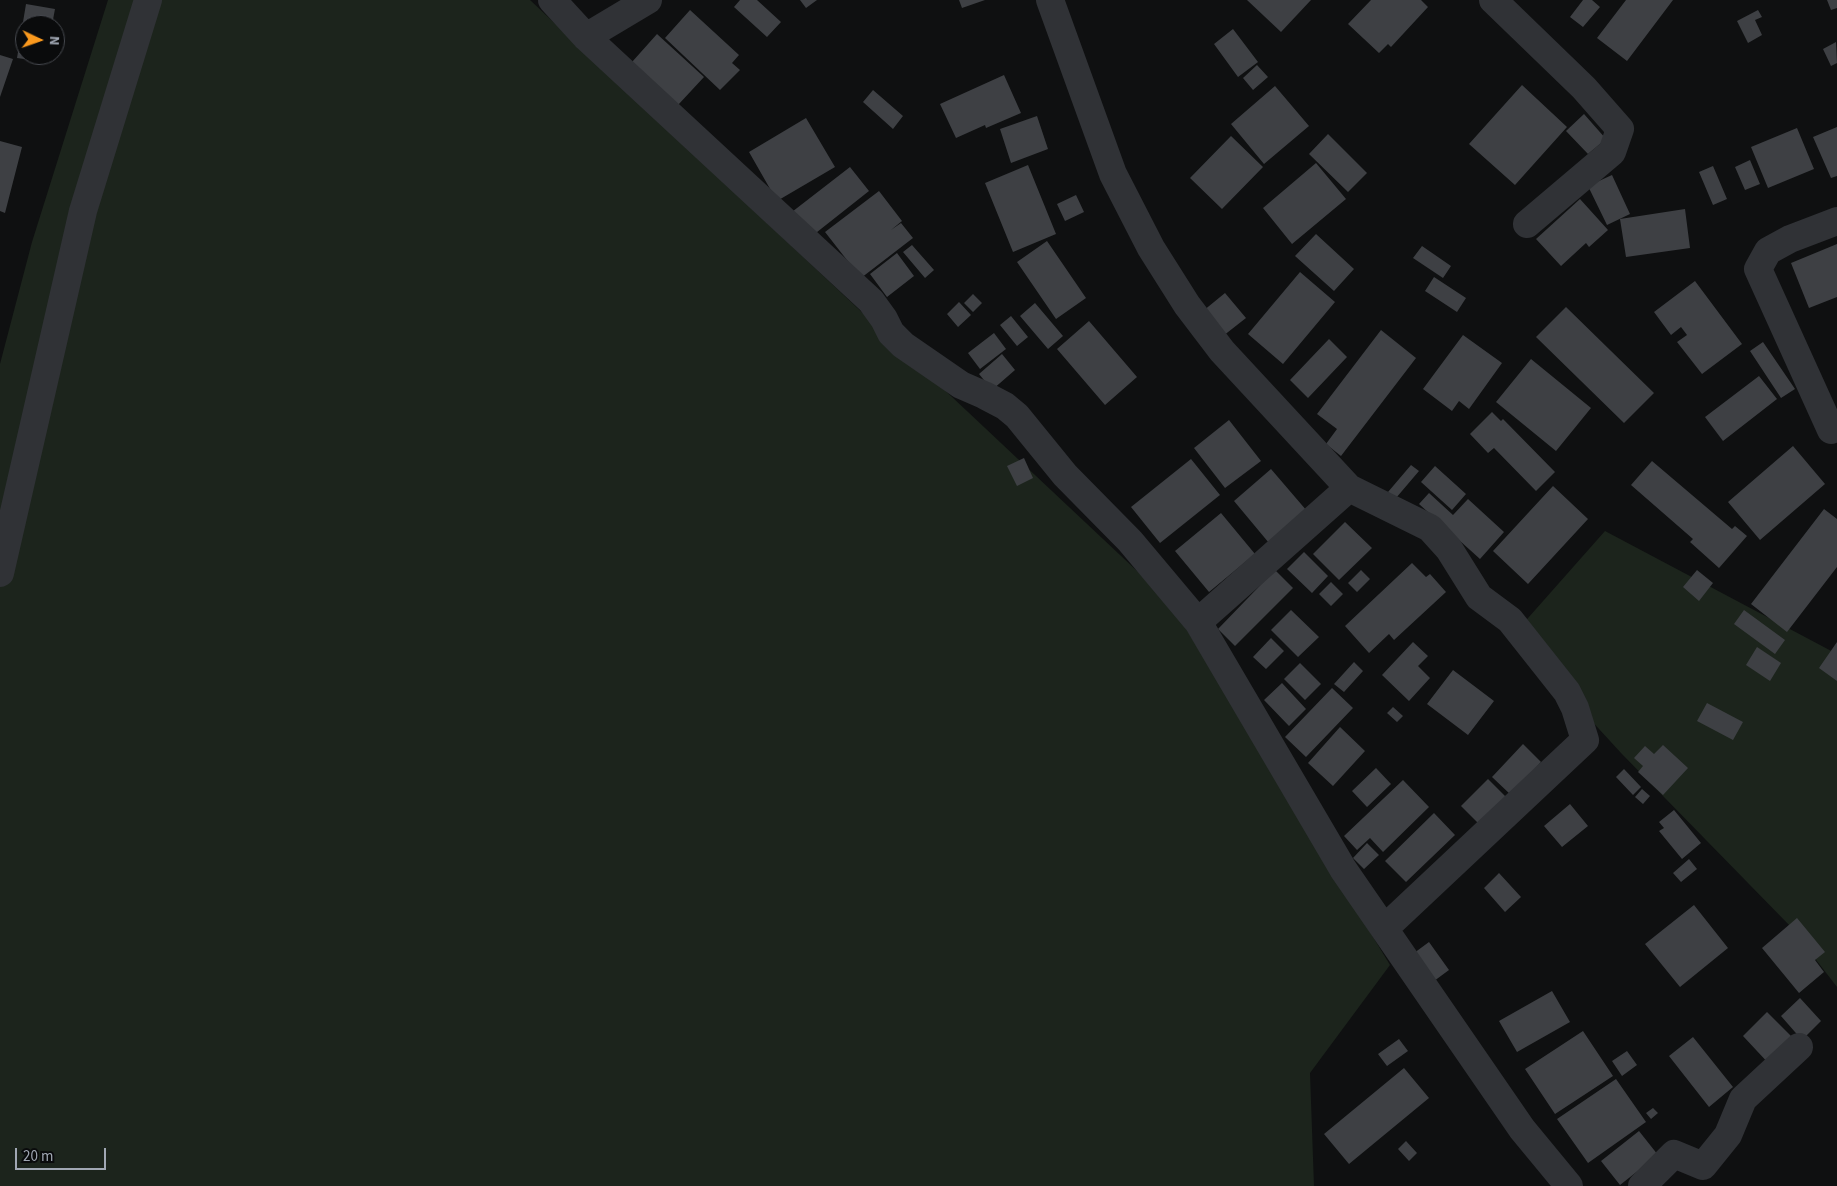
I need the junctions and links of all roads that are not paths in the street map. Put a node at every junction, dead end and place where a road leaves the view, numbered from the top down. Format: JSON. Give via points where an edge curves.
{"nodes":[{"id":1,"x":148,"y":0,"type":"edge"},
{"id":2,"x":552,"y":0,"type":"edge"},
{"id":3,"x":648,"y":0,"type":"edge"},
{"id":4,"x":1050,"y":0,"type":"edge"},
{"id":5,"x":1493,"y":0,"type":"edge"},
{"id":6,"x":586,"y":37,"type":"junction"},
{"id":7,"x":1837,"y":221,"type":"edge"},
{"id":8,"x":1527,"y":224,"type":"dead end"},
{"id":9,"x":1831,"y":430,"type":"dead end"},
{"id":10,"x":1349,"y":488,"type":"junction"},
{"id":11,"x":1,"y":562,"type":"edge"},
{"id":12,"x":1198,"y":622,"type":"junction"},
{"id":13,"x":1385,"y":928,"type":"junction"},
{"id":14,"x":1799,"y":1046,"type":"dead end"},
{"id":15,"x":1569,"y":1186,"type":"edge"},
{"id":16,"x":1642,"y":1186,"type":"edge"}],
"edges":[{"from":1,"to":11,"type":"street","via":[[83,211]]},
{"from":2,"to":6,"type":"street"},
{"from":3,"to":6,"type":"street"},
{"from":4,"to":10,"type":"street","via":[[1113,174],[1151,248],[1187,306],[1222,351]]},
{"from":5,"to":8,"type":"street","via":[[1584,88],[1620,129],[1612,152]]},
{"from":6,"to":12,"type":"street","via":[[871,301],[891,333],[904,345],[962,385],[1017,416],[1065,475],[1130,541]]},
{"from":7,"to":9,"type":"street","via":[[1768,251],[1758,269]]},
{"from":10,"to":12,"type":"street"},
{"from":10,"to":13,"type":"street","via":[[1430,528],[1448,549],[1479,597],[1510,620],[1567,692],[1586,740]]},
{"from":12,"to":13,"type":"street","via":[[1343,869]]},
{"from":13,"to":15,"type":"street","via":[[1522,1129]]},
{"from":14,"to":16,"type":"street","via":[[1743,1099],[1728,1135],[1703,1166],[1674,1154]]}]}
